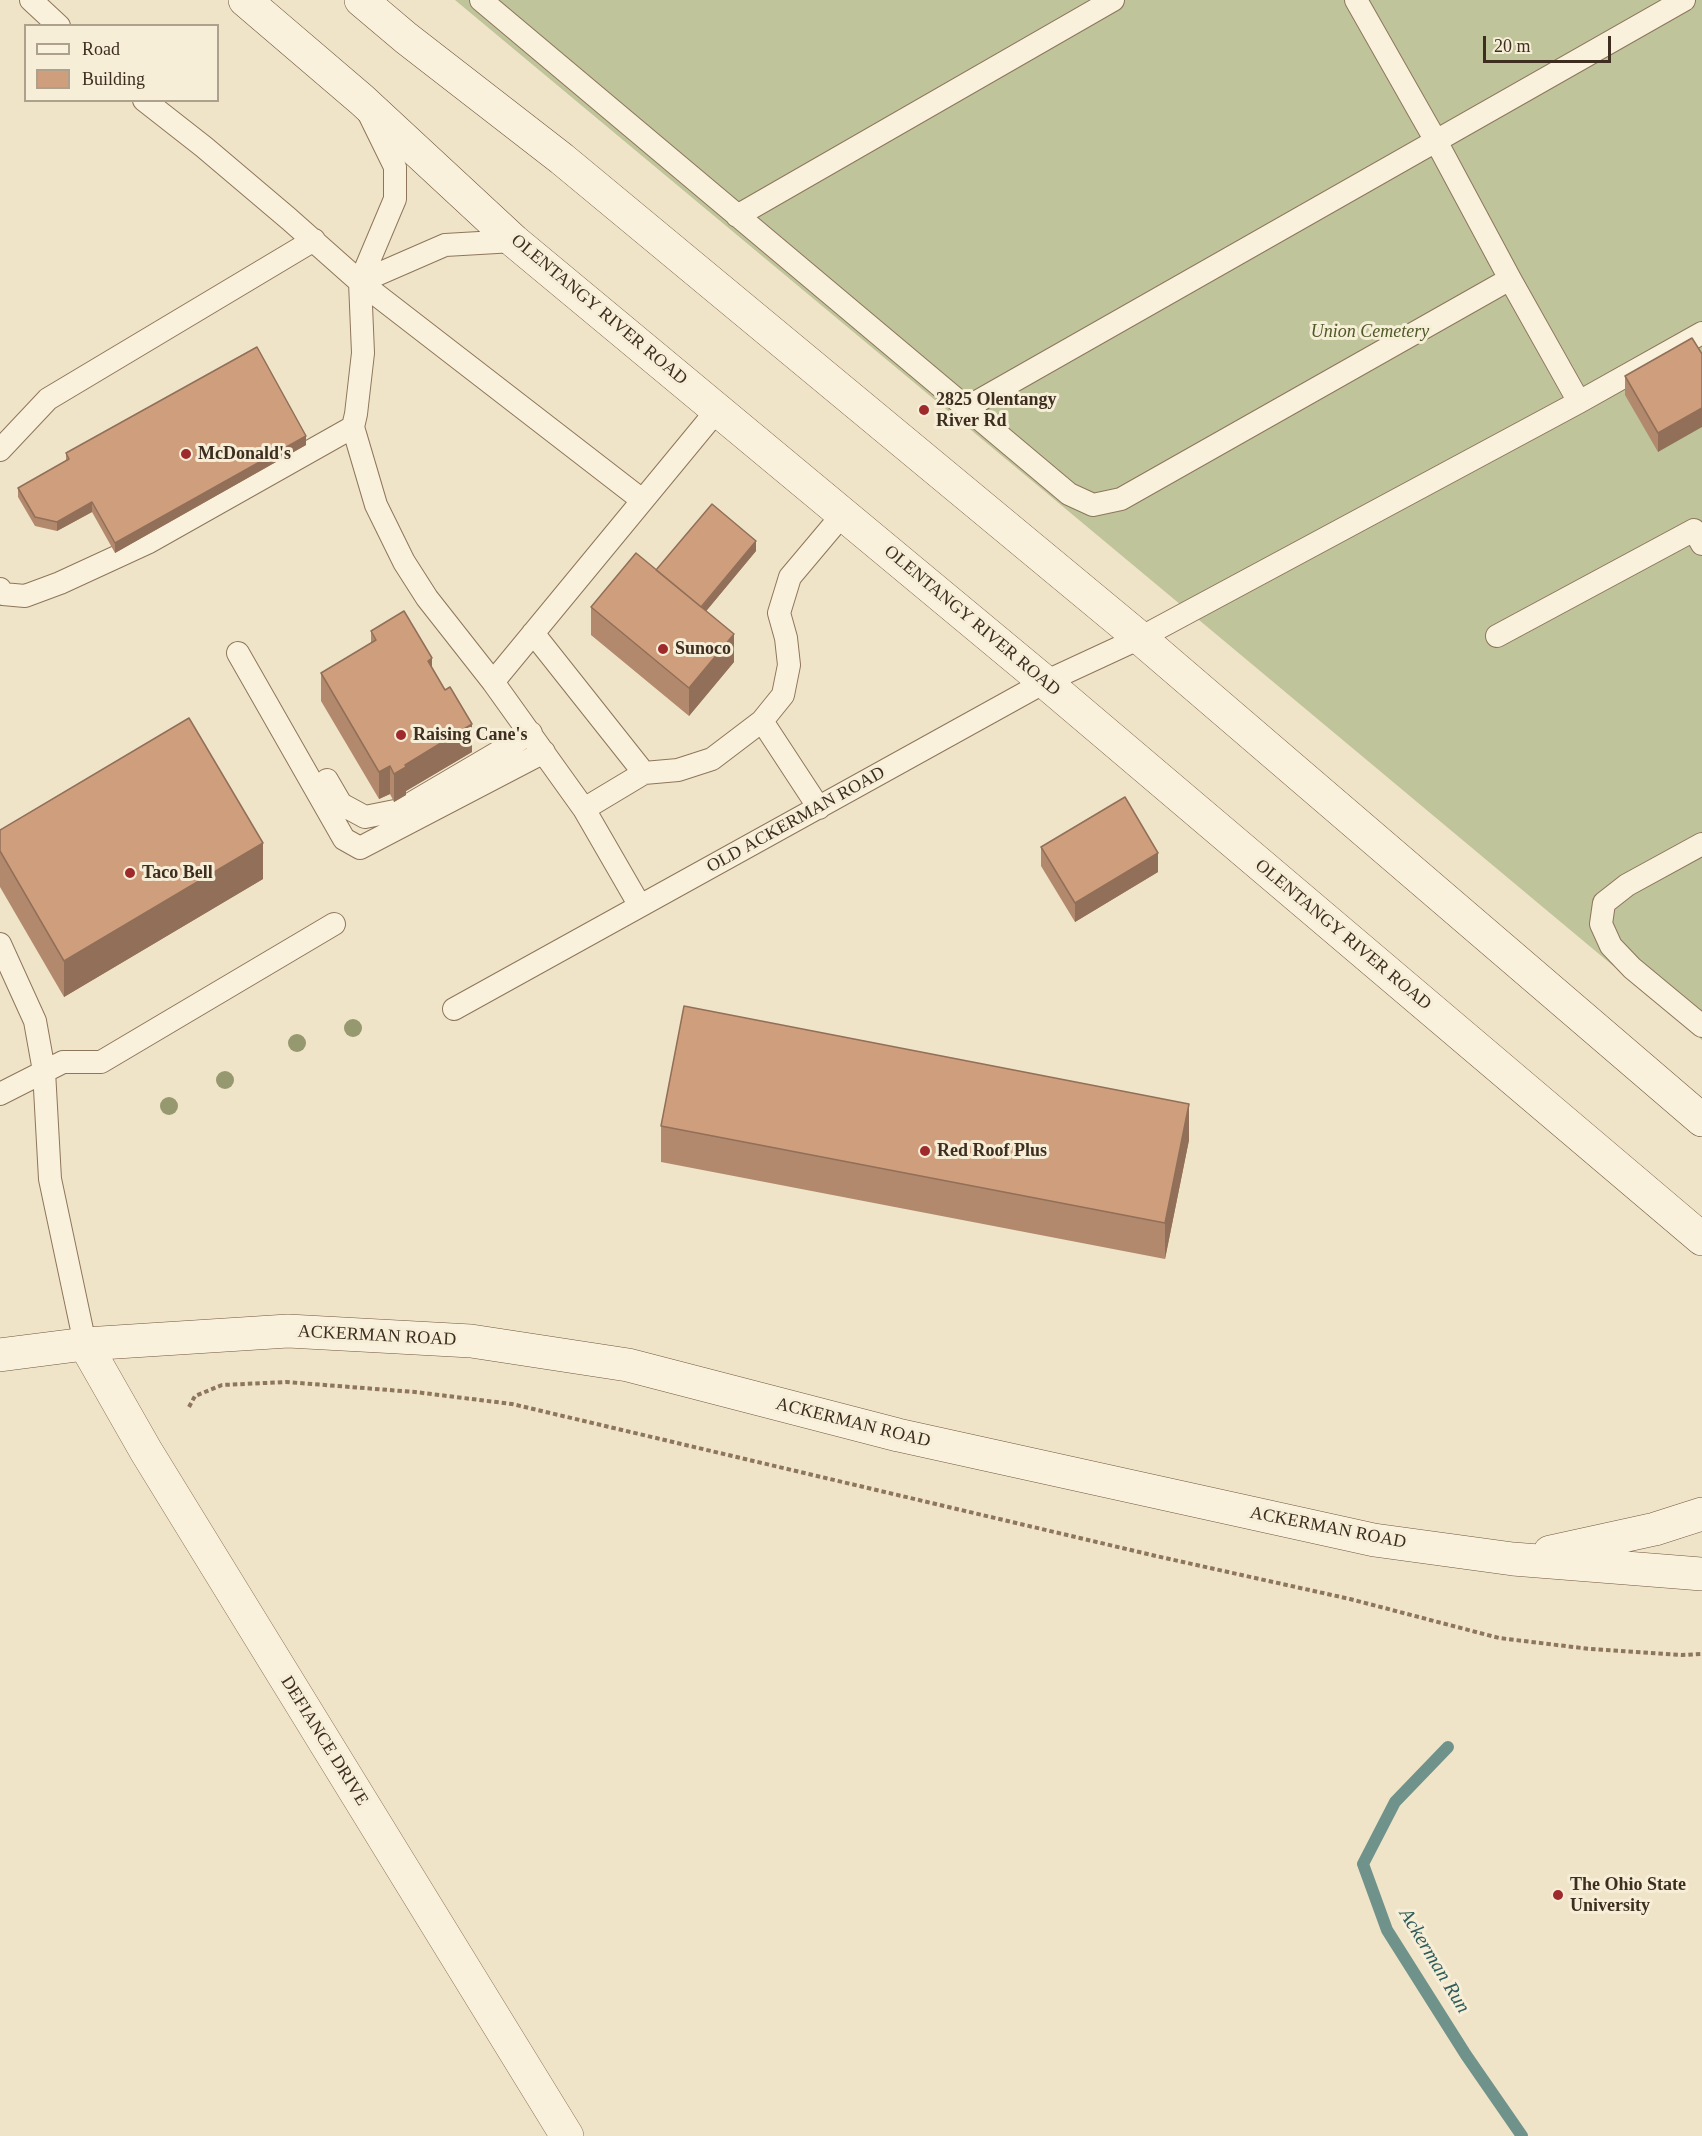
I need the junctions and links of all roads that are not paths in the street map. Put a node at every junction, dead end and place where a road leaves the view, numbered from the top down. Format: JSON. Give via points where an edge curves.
{"nodes":[{"id":1,"x":31,"y":0,"type":"edge"},
{"id":2,"x":245,"y":0,"type":"edge"},
{"id":3,"x":361,"y":0,"type":"edge"},
{"id":4,"x":481,"y":0,"type":"edge"},
{"id":5,"x":1113,"y":0,"type":"edge"},
{"id":6,"x":1356,"y":0,"type":"edge"},
{"id":7,"x":1684,"y":0,"type":"edge"},
{"id":8,"x":57,"y":24,"type":"edge"},
{"id":9,"x":362,"y":100,"type":"junction"},
{"id":10,"x":147,"y":102,"type":"edge"},
{"id":11,"x":1436,"y":141,"type":"junction"},
{"id":12,"x":737,"y":216,"type":"junction"},
{"id":13,"x":314,"y":240,"type":"junction"},
{"id":14,"x":514,"y":241,"type":"junction"},
{"id":15,"x":1510,"y":279,"type":"junction"},
{"id":16,"x":360,"y":282,"type":"junction"},
{"id":17,"x":1702,"y":333,"type":"edge"},
{"id":18,"x":1579,"y":402,"type":"junction"},
{"id":19,"x":966,"y":408,"type":"junction"},
{"id":20,"x":718,"y":409,"type":"junction"},
{"id":21,"x":353,"y":428,"type":"junction"},
{"id":22,"x":0,"y":450,"type":"edge"},
{"id":23,"x":642,"y":500,"type":"junction"},
{"id":24,"x":843,"y":514,"type":"junction"},
{"id":25,"x":1702,"y":544,"type":"edge"},
{"id":26,"x":0,"y":589,"type":"edge"},
{"id":27,"x":533,"y":633,"type":"junction"},
{"id":28,"x":1497,"y":636,"type":"dead end"},
{"id":29,"x":1140,"y":638,"type":"junction"},
{"id":30,"x":493,"y":682,"type":"junction"},
{"id":31,"x":1045,"y":682,"type":"junction"},
{"id":32,"x":762,"y":721,"type":"junction"},
{"id":33,"x":531,"y":733,"type":"junction"},
{"id":34,"x":544,"y":752,"type":"junction"},
{"id":35,"x":644,"y":773,"type":"junction"},
{"id":36,"x":584,"y":808,"type":"junction"},
{"id":37,"x":819,"y":808,"type":"junction"},
{"id":38,"x":1702,"y":844,"type":"edge"},
{"id":39,"x":640,"y":906,"type":"junction"},
{"id":40,"x":334,"y":924,"type":"dead end"},
{"id":41,"x":0,"y":944,"type":"edge"},
{"id":42,"x":454,"y":1009,"type":"dead end"},
{"id":43,"x":1702,"y":1026,"type":"edge"},
{"id":44,"x":44,"y":1071,"type":"junction"},
{"id":45,"x":0,"y":1094,"type":"edge"},
{"id":46,"x":1702,"y":1120,"type":"edge"},
{"id":47,"x":1676,"y":1218,"type":"junction"},
{"id":48,"x":1702,"y":1239,"type":"edge"},
{"id":49,"x":1702,"y":1251,"type":"edge"},
{"id":50,"x":85,"y":1344,"type":"junction"},
{"id":51,"x":0,"y":1355,"type":"edge"},
{"id":52,"x":1702,"y":1514,"type":"edge"},
{"id":53,"x":1513,"y":1559,"type":"junction"},
{"id":54,"x":1702,"y":1574,"type":"edge"},
{"id":55,"x":567,"y":2136,"type":"edge"}],
"edges":[{"from":1,"to":8,"type":"lane"},
{"from":2,"to":9,"type":"main road","name":"OLENTANGY RIVER ROAD"},
{"from":3,"to":29,"type":"main road","via":[[562,159]]},
{"from":4,"to":12,"type":"lane"},
{"from":5,"to":12,"type":"lane"},
{"from":6,"to":11,"type":"lane"},
{"from":7,"to":11,"type":"lane"},
{"from":9,"to":14,"type":"main road","name":"OLENTANGY RIVER ROAD"},
{"from":9,"to":16,"type":"lane","via":[[395,167],[395,199]]},
{"from":10,"to":13,"type":"lane"},
{"from":11,"to":15,"type":"lane"},
{"from":11,"to":19,"type":"lane"},
{"from":12,"to":19,"type":"lane"},
{"from":13,"to":16,"type":"lane"},
{"from":13,"to":22,"type":"lane","via":[[48,399]]},
{"from":14,"to":16,"type":"lane","via":[[445,245]]},
{"from":14,"to":20,"type":"main road","name":"OLENTANGY RIVER ROAD"},
{"from":15,"to":18,"type":"lane"},
{"from":15,"to":19,"type":"lane","via":[[1121,500],[1093,505],[1069,494]]},
{"from":16,"to":21,"type":"lane","via":[[363,353]]},
{"from":16,"to":23,"type":"lane"},
{"from":17,"to":18,"type":"lane","name":"OLD ACKERMAN ROAD"},
{"from":18,"to":29,"type":"lane","name":"OLD ACKERMAN ROAD"},
{"from":20,"to":23,"type":"lane"},
{"from":20,"to":24,"type":"main road","name":"OLENTANGY RIVER ROAD"},
{"from":21,"to":26,"type":"lane","via":[[149,542],[60,583],[25,596],[3,594]]},
{"from":21,"to":30,"type":"lane","via":[[376,505],[404,562]]},
{"from":23,"to":27,"type":"lane"},
{"from":24,"to":31,"type":"main road","name":"OLENTANGY RIVER ROAD"},
{"from":24,"to":32,"type":"lane","via":[[790,577],[779,613],[789,665],[783,695]]},
{"from":25,"to":28,"type":"lane","via":[[1694,530]]},
{"from":27,"to":30,"type":"lane"},
{"from":27,"to":35,"type":"lane"},
{"from":29,"to":31,"type":"lane","name":"OLD ACKERMAN ROAD"},
{"from":29,"to":46,"type":"main road"},
{"from":30,"to":33,"type":"lane"},
{"from":31,"to":37,"type":"lane","name":"OLD ACKERMAN ROAD"},
{"from":31,"to":47,"type":"main road","name":"OLENTANGY RIVER ROAD"},
{"from":32,"to":35,"type":"lane","via":[[712,759],[678,770]]},
{"from":32,"to":37,"type":"lane"},
{"from":33,"to":34,"type":"lane"},
{"from":33,"to":34,"type":"lane","via":[[400,810],[365,817],[341,804],[243,650],[344,839],[360,848]]},
{"from":34,"to":36,"type":"lane"},
{"from":35,"to":36,"type":"lane"},
{"from":36,"to":39,"type":"lane"},
{"from":37,"to":39,"type":"lane","name":"OLD ACKERMAN ROAD"},
{"from":38,"to":43,"type":"lane","via":[[1619,891],[1604,903],[1601,924],[1611,946],[1632,968]]},
{"from":39,"to":42,"type":"lane","name":"OLD ACKERMAN ROAD"},
{"from":40,"to":44,"type":"lane","via":[[101,1062],[63,1062]]},
{"from":41,"to":44,"type":"lane","via":[[35,1021]]},
{"from":44,"to":45,"type":"lane"},
{"from":44,"to":50,"type":"lane","via":[[50,1179]]},
{"from":47,"to":48,"type":"main road","name":"OLENTANGY RIVER ROAD"},
{"from":47,"to":49,"type":"main road"},
{"from":50,"to":51,"type":"main road","name":"ACKERMAN ROAD"},
{"from":50,"to":53,"type":"main road","name":"ACKERMAN ROAD","via":[[288,1331],[471,1341],[628,1365],[898,1435],[1374,1540]]},
{"from":50,"to":55,"type":"main road","name":"DEFIANCE DRIVE","via":[[132,1428]]},
{"from":52,"to":53,"type":"main road","via":[[1655,1529]]},
{"from":53,"to":54,"type":"main road","name":"ACKERMAN ROAD"}]}
